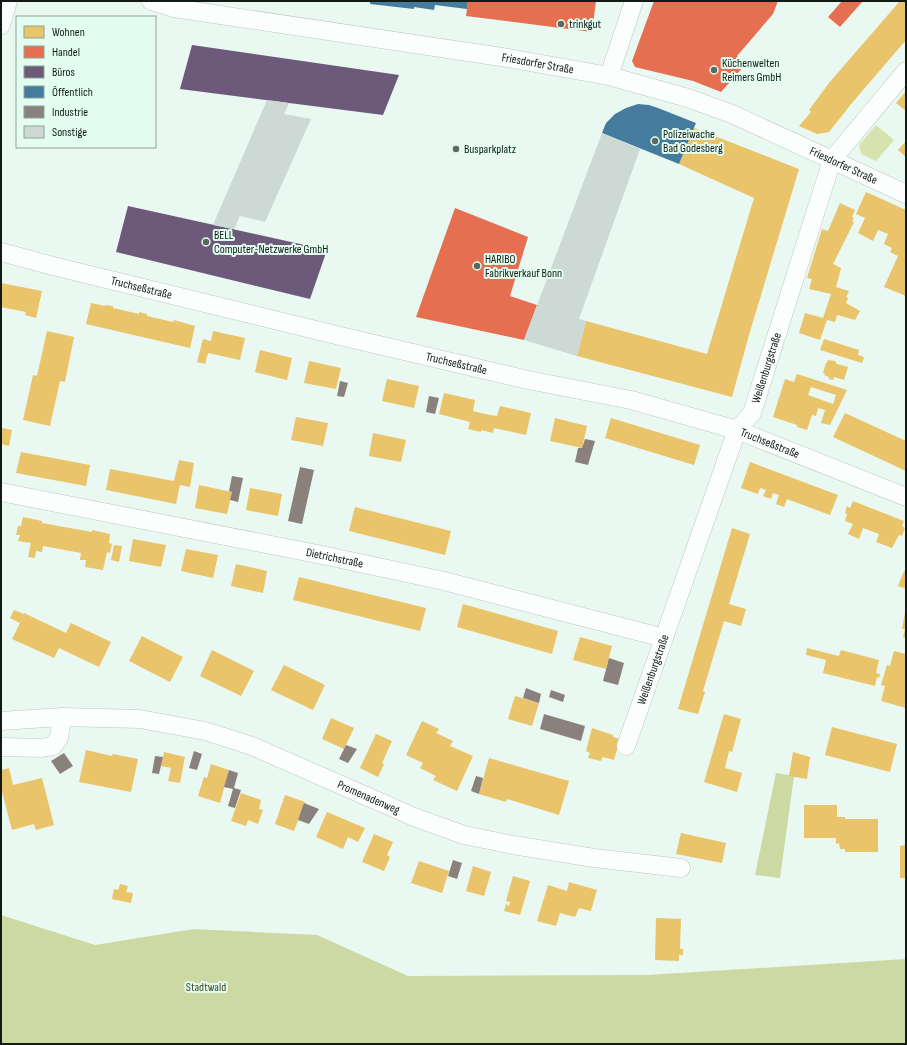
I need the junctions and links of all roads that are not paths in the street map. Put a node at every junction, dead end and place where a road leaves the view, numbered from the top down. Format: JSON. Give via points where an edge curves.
{"nodes":[{"id":1,"x":8,"y":1,"type":"edge"},
{"id":2,"x":151,"y":1,"type":"edge"},
{"id":3,"x":634,"y":1,"type":"edge"},
{"id":4,"x":1,"y":25,"type":"edge"},
{"id":5,"x":906,"y":71,"type":"edge"},
{"id":6,"x":609,"y":76,"type":"junction"},
{"id":7,"x":832,"y":160,"type":"junction"},
{"id":8,"x":906,"y":194,"type":"edge"},
{"id":9,"x":1,"y":252,"type":"edge"},
{"id":10,"x":737,"y":430,"type":"junction"},
{"id":11,"x":1,"y":492,"type":"edge"},
{"id":12,"x":906,"y":496,"type":"edge"},
{"id":13,"x":664,"y":638,"type":"junction"},
{"id":14,"x":62,"y":717,"type":"junction"},
{"id":15,"x":1,"y":721,"type":"edge"},
{"id":16,"x":626,"y":746,"type":"dead end"},
{"id":17,"x":1,"y":747,"type":"edge"},
{"id":18,"x":681,"y":868,"type":"dead end"}],
"edges":[{"from":1,"to":4,"type":"street"},
{"from":2,"to":6,"type":"street","name":"Friesdorfer Straße","via":[[174,8],[508,58]]},
{"from":3,"to":6,"type":"street"},
{"from":5,"to":7,"type":"street","name":"Weißenburgstraße"},
{"from":6,"to":7,"type":"street","name":"Friesdorfer Straße","via":[[688,98],[732,114]]},
{"from":7,"to":8,"type":"street","name":"Friesdorfer Straße"},
{"from":7,"to":10,"type":"street","name":"Weißenburgstraße","via":[[752,413]]},
{"from":9,"to":10,"type":"street","name":"Truchseßstraße","via":[[336,336],[528,380],[631,400]]},
{"from":10,"to":12,"type":"street","name":"Truchseßstraße"},
{"from":10,"to":13,"type":"street","name":"Weißenburgstraße"},
{"from":11,"to":13,"type":"street","name":"Dietrichstraße","via":[[437,579]]},
{"from":13,"to":16,"type":"street","name":"Weißenburgstraße"},
{"from":14,"to":15,"type":"street","name":"Promenadenweg"},
{"from":14,"to":17,"type":"street","via":[[59,738],[53,746]]},
{"from":14,"to":18,"type":"street","name":"Promenadenweg","via":[[140,719],[205,731],[252,746],[414,817],[464,835],[594,858]]}]}
